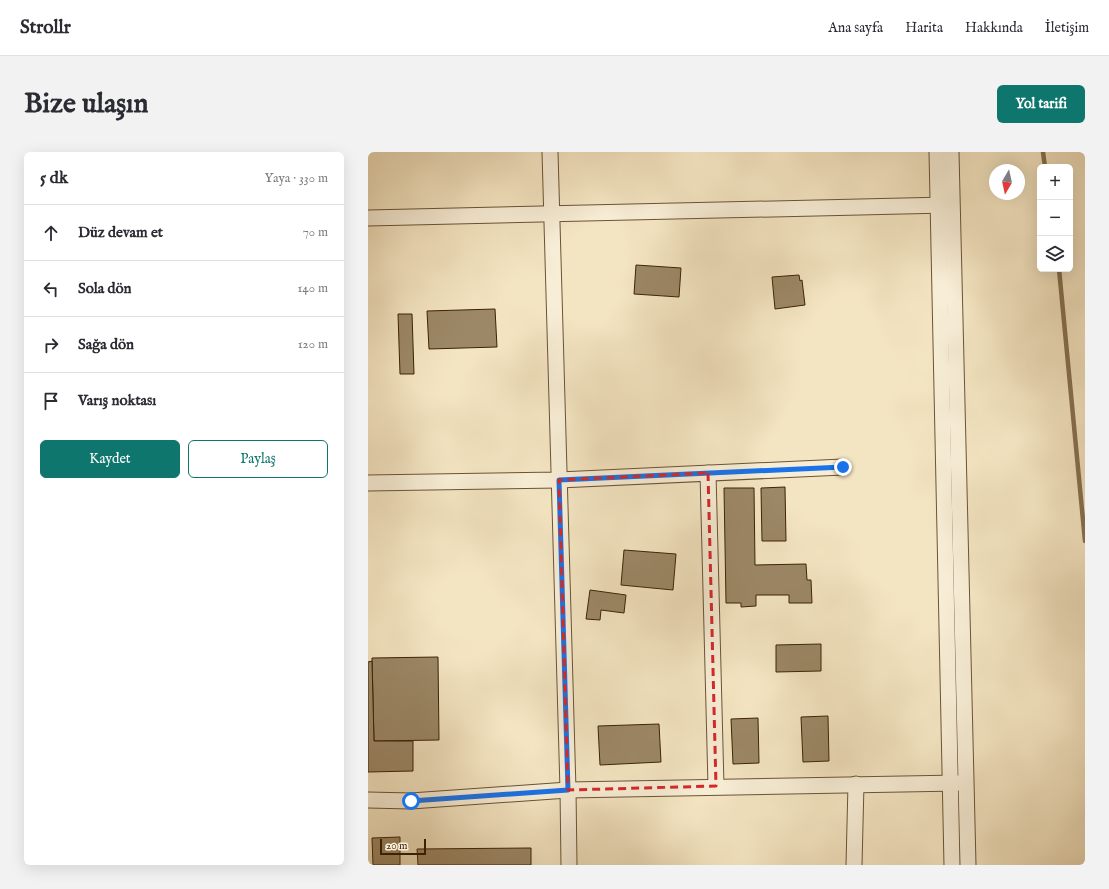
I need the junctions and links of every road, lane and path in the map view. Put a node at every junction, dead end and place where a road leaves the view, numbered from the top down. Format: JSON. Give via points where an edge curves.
{"nodes":[{"id":1,"x":550,"y":152,"type":"edge"},
{"id":2,"x":937,"y":152,"type":"edge"},
{"id":3,"x":951,"y":152,"type":"edge"},
{"id":4,"x":944,"y":205,"type":"junction"},
{"id":5,"x":551,"y":214,"type":"junction"},
{"id":6,"x":368,"y":218,"type":"edge"},
{"id":7,"x":843,"y":467,"type":"dead end"},
{"id":8,"x":708,"y":472,"type":"junction"},
{"id":9,"x":559,"y":480,"type":"junction"},
{"id":10,"x":368,"y":483,"type":"edge"},
{"id":11,"x":950,"y":783,"type":"junction"},
{"id":12,"x":966,"y":783,"type":"junction"},
{"id":13,"x":856,"y":784,"type":"junction"},
{"id":14,"x":716,"y":786,"type":"junction"},
{"id":15,"x":568,"y":790,"type":"junction"},
{"id":16,"x":368,"y":800,"type":"edge"},
{"id":17,"x":569,"y":865,"type":"edge"},
{"id":18,"x":854,"y":865,"type":"edge"},
{"id":19,"x":952,"y":865,"type":"edge"},
{"id":20,"x":968,"y":865,"type":"edge"}],
"edges":[{"from":1,"to":5,"type":"street"},
{"from":2,"to":4,"type":"street"},
{"from":3,"to":4,"type":"street"},
{"from":4,"to":5,"type":"street"},
{"from":4,"to":11,"type":"street"},
{"from":4,"to":12,"type":"street"},
{"from":5,"to":6,"type":"street"},
{"from":5,"to":9,"type":"street"},
{"from":7,"to":8,"type":"street"},
{"from":8,"to":9,"type":"street"},
{"from":8,"to":14,"type":"street"},
{"from":9,"to":10,"type":"street"},
{"from":9,"to":15,"type":"street"},
{"from":11,"to":12,"type":"street"},
{"from":11,"to":13,"type":"street"},
{"from":11,"to":19,"type":"street"},
{"from":12,"to":20,"type":"street"},
{"from":13,"to":14,"type":"street"},
{"from":13,"to":18,"type":"street"},
{"from":14,"to":15,"type":"street"},
{"from":15,"to":16,"type":"street","via":[[411,801]]},
{"from":15,"to":17,"type":"street"}]}
